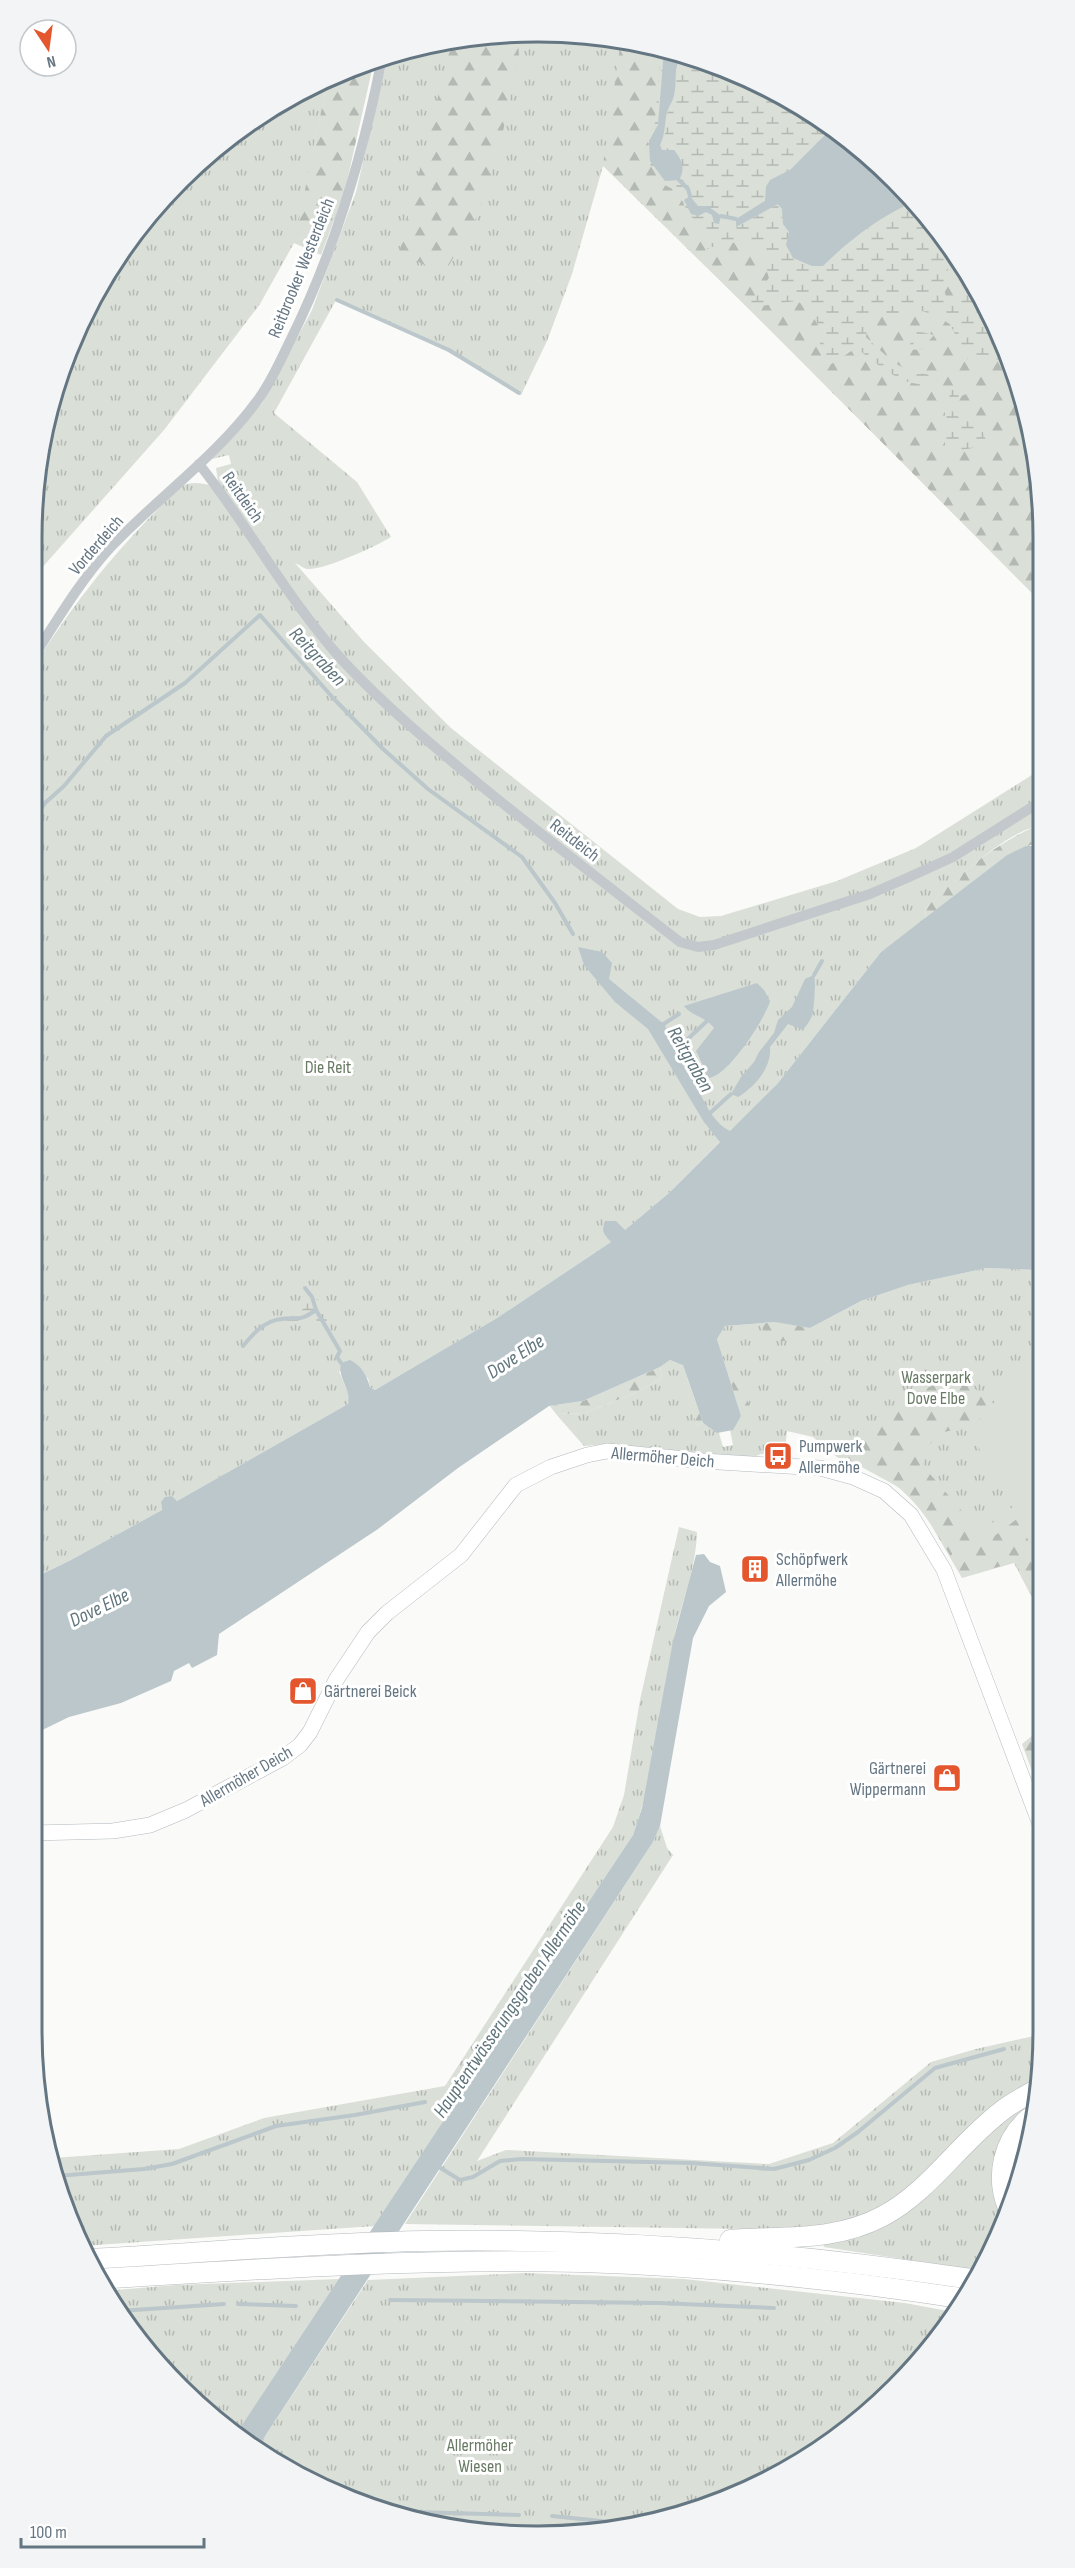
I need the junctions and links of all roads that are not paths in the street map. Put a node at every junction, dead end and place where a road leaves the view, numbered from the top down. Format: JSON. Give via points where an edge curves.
{"nodes":[{"id":1,"x":380,"y":68,"type":"edge"},
{"id":2,"x":199,"y":464,"type":"junction"},
{"id":3,"x":42,"y":643,"type":"edge"},
{"id":4,"x":1033,"y":806,"type":"edge"},
{"id":5,"x":1033,"y":1806,"type":"edge"},
{"id":6,"x":42,"y":1833,"type":"edge"},
{"id":7,"x":1029,"y":2094,"type":"edge"},
{"id":8,"x":1023,"y":2125,"type":"edge"},
{"id":9,"x":1005,"y":2196,"type":"edge"},
{"id":10,"x":673,"y":2246,"type":"junction"},
{"id":11,"x":98,"y":2258,"type":"edge"},
{"id":12,"x":108,"y":2277,"type":"edge"},
{"id":13,"x":967,"y":2278,"type":"edge"},
{"id":14,"x":955,"y":2297,"type":"edge"}],
"edges":[{"from":1,"to":2,"type":"street","name":"Reitbrooker Westerdeich","via":[[350,191],[308,305],[258,400]]},
{"from":2,"to":3,"type":"street","name":"Vorderdeich","via":[[109,550]]},
{"from":2,"to":4,"type":"street","name":"Reitdeich","via":[[294,600],[343,661],[399,718],[680,942],[698,947],[714,945],[870,894],[953,857]]},
{"from":5,"to":6,"type":"street","name":"Allermöher Deich","via":[[944,1570],[911,1515],[884,1491],[820,1468],[607,1451],[551,1467],[516,1485],[461,1555],[368,1632],[336,1680],[310,1732],[283,1758],[150,1825],[113,1831]]},
{"from":7,"to":10,"type":"highway","via":[[1002,2111],[909,2198],[882,2217],[848,2230],[806,2238]]},
{"from":8,"to":9,"type":"highway","via":[[1004,2153]]},
{"from":10,"to":11,"type":"highway","via":[[424,2241]]},
{"from":10,"to":13,"type":"highway","via":[[791,2256]]},
{"from":12,"to":14,"type":"highway","via":[[411,2262],[580,2262],[789,2276]]}]}
